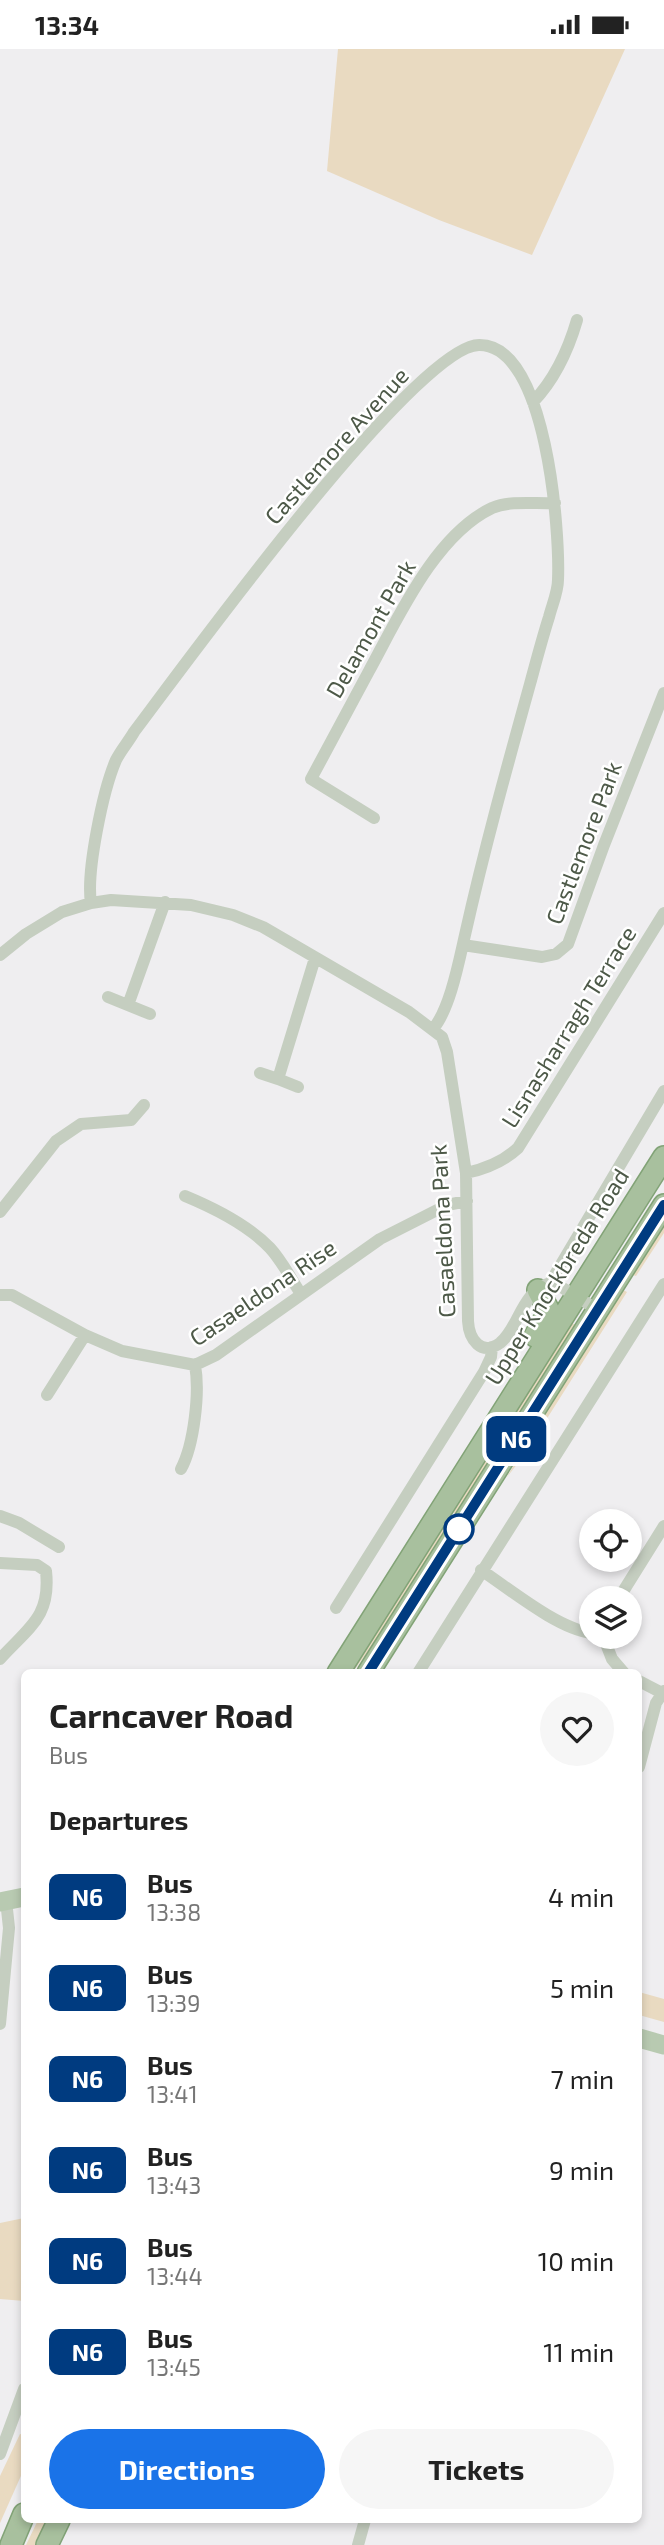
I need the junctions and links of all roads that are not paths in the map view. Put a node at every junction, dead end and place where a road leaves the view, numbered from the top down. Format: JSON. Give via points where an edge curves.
{"nodes":[{"id":1,"x":577,"y":320,"type":"dead end"},
{"id":2,"x":533,"y":402,"type":"junction"},
{"id":3,"x":555,"y":503,"type":"junction"},
{"id":4,"x":664,"y":693,"type":"edge"},
{"id":5,"x":374,"y":818,"type":"dead end"},
{"id":6,"x":165,"y":902,"type":"junction"},
{"id":7,"x":91,"y":904,"type":"junction"},
{"id":8,"x":664,"y":913,"type":"edge"},
{"id":9,"x":463,"y":945,"type":"junction"},
{"id":10,"x":0,"y":955,"type":"edge"},
{"id":11,"x":315,"y":958,"type":"junction"},
{"id":12,"x":108,"y":997,"type":"dead end"},
{"id":13,"x":128,"y":1006,"type":"junction"},
{"id":14,"x":150,"y":1014,"type":"dead end"},
{"id":15,"x":433,"y":1029,"type":"junction"},
{"id":16,"x":261,"y":1073,"type":"dead end"},
{"id":17,"x":278,"y":1079,"type":"junction"},
{"id":18,"x":298,"y":1087,"type":"dead end"},
{"id":19,"x":664,"y":1091,"type":"edge"},
{"id":20,"x":144,"y":1105,"type":"dead end"},
{"id":21,"x":664,"y":1157,"type":"edge"},
{"id":22,"x":466,"y":1173,"type":"junction"},
{"id":23,"x":185,"y":1196,"type":"dead end"},
{"id":24,"x":467,"y":1201,"type":"junction"},
{"id":25,"x":664,"y":1205,"type":"edge"},
{"id":26,"x":0,"y":1212,"type":"edge"},
{"id":27,"x":664,"y":1284,"type":"edge"},
{"id":28,"x":544,"y":1287,"type":"junction"},
{"id":29,"x":0,"y":1294,"type":"edge"},
{"id":30,"x":301,"y":1294,"type":"junction"},
{"id":31,"x":576,"y":1296,"type":"junction"},
{"id":32,"x":597,"y":1310,"type":"junction"},
{"id":33,"x":85,"y":1335,"type":"junction"},
{"id":34,"x":492,"y":1347,"type":"junction"},
{"id":35,"x":195,"y":1365,"type":"junction"},
{"id":36,"x":47,"y":1395,"type":"dead end"},
{"id":37,"x":181,"y":1469,"type":"dead end"},
{"id":38,"x":0,"y":1516,"type":"edge"},
{"id":39,"x":664,"y":1526,"type":"edge"},
{"id":40,"x":426,"y":1533,"type":"junction"},
{"id":41,"x":449,"y":1545,"type":"junction"},
{"id":42,"x":59,"y":1547,"type":"dead end"},
{"id":43,"x":0,"y":1563,"type":"edge"},
{"id":44,"x":481,"y":1570,"type":"junction"},
{"id":45,"x":626,"y":1586,"type":"edge"},
{"id":46,"x":336,"y":1608,"type":"dead end"},
{"id":47,"x":579,"y":1631,"type":"edge"},
{"id":48,"x":608,"y":1649,"type":"edge"},
{"id":49,"x":0,"y":1659,"type":"edge"},
{"id":50,"x":341,"y":1669,"type":"edge"},
{"id":51,"x":371,"y":1669,"type":"edge"},
{"id":52,"x":386,"y":1669,"type":"edge"},
{"id":53,"x":420,"y":1669,"type":"edge"},
{"id":54,"x":621,"y":1669,"type":"edge"},
{"id":55,"x":642,"y":1682,"type":"edge"},
{"id":56,"x":663,"y":1692,"type":"edge"},
{"id":57,"x":642,"y":1756,"type":"edge"},
{"id":58,"x":10,"y":1900,"type":"edge"},
{"id":59,"x":0,"y":2024,"type":"edge"},
{"id":60,"x":642,"y":2039,"type":"edge"},
{"id":61,"x":664,"y":2045,"type":"edge"},
{"id":62,"x":21,"y":2397,"type":"edge"},
{"id":63,"x":0,"y":2454,"type":"edge"},
{"id":64,"x":21,"y":2521,"type":"edge"},
{"id":65,"x":58,"y":2523,"type":"edge"},
{"id":66,"x":364,"y":2523,"type":"edge"},
{"id":67,"x":10,"y":2545,"type":"edge"},
{"id":68,"x":47,"y":2545,"type":"edge"},
{"id":69,"x":358,"y":2545,"type":"edge"}],
"edges":[{"from":1,"to":2,"type":"street","via":[[570,345],[547,387]]},
{"from":2,"to":3,"type":"street","name":"Castlemore Avenue","via":[[546,445]]},
{"from":2,"to":7,"type":"street","name":"Castlemore Avenue","via":[[506,354],[476,344],[455,353],[424,379],[367,436],[183,667],[117,760],[88,885]]},
{"from":3,"to":5,"type":"street","name":"Delamont Park","via":[[510,504],[475,518],[422,577],[311,779]]},
{"from":3,"to":9,"type":"street","name":"Castlemore Avenue","via":[[558,584]]},
{"from":4,"to":9,"type":"street","name":"Castlemore Park","via":[[568,944],[556,954],[542,957]]},
{"from":6,"to":7,"type":"street","via":[[111,899]]},
{"from":6,"to":11,"type":"street","via":[[233,915]]},
{"from":6,"to":13,"type":"street"},
{"from":7,"to":10,"type":"street","via":[[62,912]]},
{"from":8,"to":22,"type":"street","name":"Lisnasharragh Terrace","via":[[518,1148],[491,1166]]},
{"from":9,"to":15,"type":"street","name":"Castlemore Avenue","via":[[446,1005]]},
{"from":11,"to":15,"type":"street"},
{"from":11,"to":17,"type":"street"},
{"from":12,"to":13,"type":"street"},
{"from":13,"to":14,"type":"street"},
{"from":15,"to":22,"type":"street","name":"Casaeldona Park","via":[[442,1037],[446,1052]]},
{"from":16,"to":17,"type":"street"},
{"from":17,"to":18,"type":"street"},
{"from":19,"to":28,"type":"street","name":"Upper Knockbreda Road"},
{"from":20,"to":26,"type":"street","via":[[131,1119],[81,1124],[56,1141]]},
{"from":21,"to":31,"type":"highway","name":"Upper Knockbreda Road"},
{"from":22,"to":24,"type":"street","name":"Casaeldona Park"},
{"from":23,"to":30,"type":"street","via":[[249,1230],[270,1248]]},
{"from":24,"to":30,"type":"street","name":"Casaeldona Rise","via":[[447,1205],[380,1239]]},
{"from":24,"to":34,"type":"street","name":"Casaeldona Park","via":[[468,1328],[474,1343]]},
{"from":25,"to":32,"type":"highway"},
{"from":27,"to":44,"type":"street"},
{"from":28,"to":31,"type":"street","via":[[558,1285]]},
{"from":28,"to":34,"type":"street","name":"Upper Knockbreda Road"},
{"from":28,"to":40,"type":"highway","via":[[548,1317],[448,1476]]},
{"from":29,"to":33,"type":"street","name":"Casaeldona Rise","via":[[12,1295]]},
{"from":30,"to":35,"type":"street","name":"Casaeldona Rise"},
{"from":31,"to":32,"type":"street"},
{"from":31,"to":40,"type":"highway","name":"Upper Knockbreda Road"},
{"from":32,"to":41,"type":"highway"},
{"from":33,"to":35,"type":"street","name":"Casaeldona Rise","via":[[122,1351]]},
{"from":33,"to":36,"type":"street"},
{"from":34,"to":46,"type":"street","name":"Upper Knockbreda Road","via":[[484,1372]]},
{"from":35,"to":37,"type":"street","via":[[197,1385],[188,1454]]},
{"from":38,"to":42,"type":"street"},
{"from":39,"to":45,"type":"street"},
{"from":40,"to":50,"type":"highway","name":"Upper Knockbreda Road"},
{"from":41,"to":51,"type":"highway"},
{"from":41,"to":52,"type":"highway","via":[[451,1566]]},
{"from":43,"to":49,"type":"street","via":[[37,1565],[46,1571],[48,1591],[43,1612]]},
{"from":44,"to":47,"type":"street"},
{"from":44,"to":53,"type":"street"},
{"from":48,"to":54,"type":"street"},
{"from":55,"to":56,"type":"street"},
{"from":56,"to":57,"type":"street"},
{"from":58,"to":59,"type":"street"},
{"from":60,"to":61,"type":"main road"},
{"from":62,"to":63,"type":"street"},
{"from":64,"to":67,"type":"highway"},
{"from":65,"to":68,"type":"highway"},
{"from":66,"to":69,"type":"street"}]}
